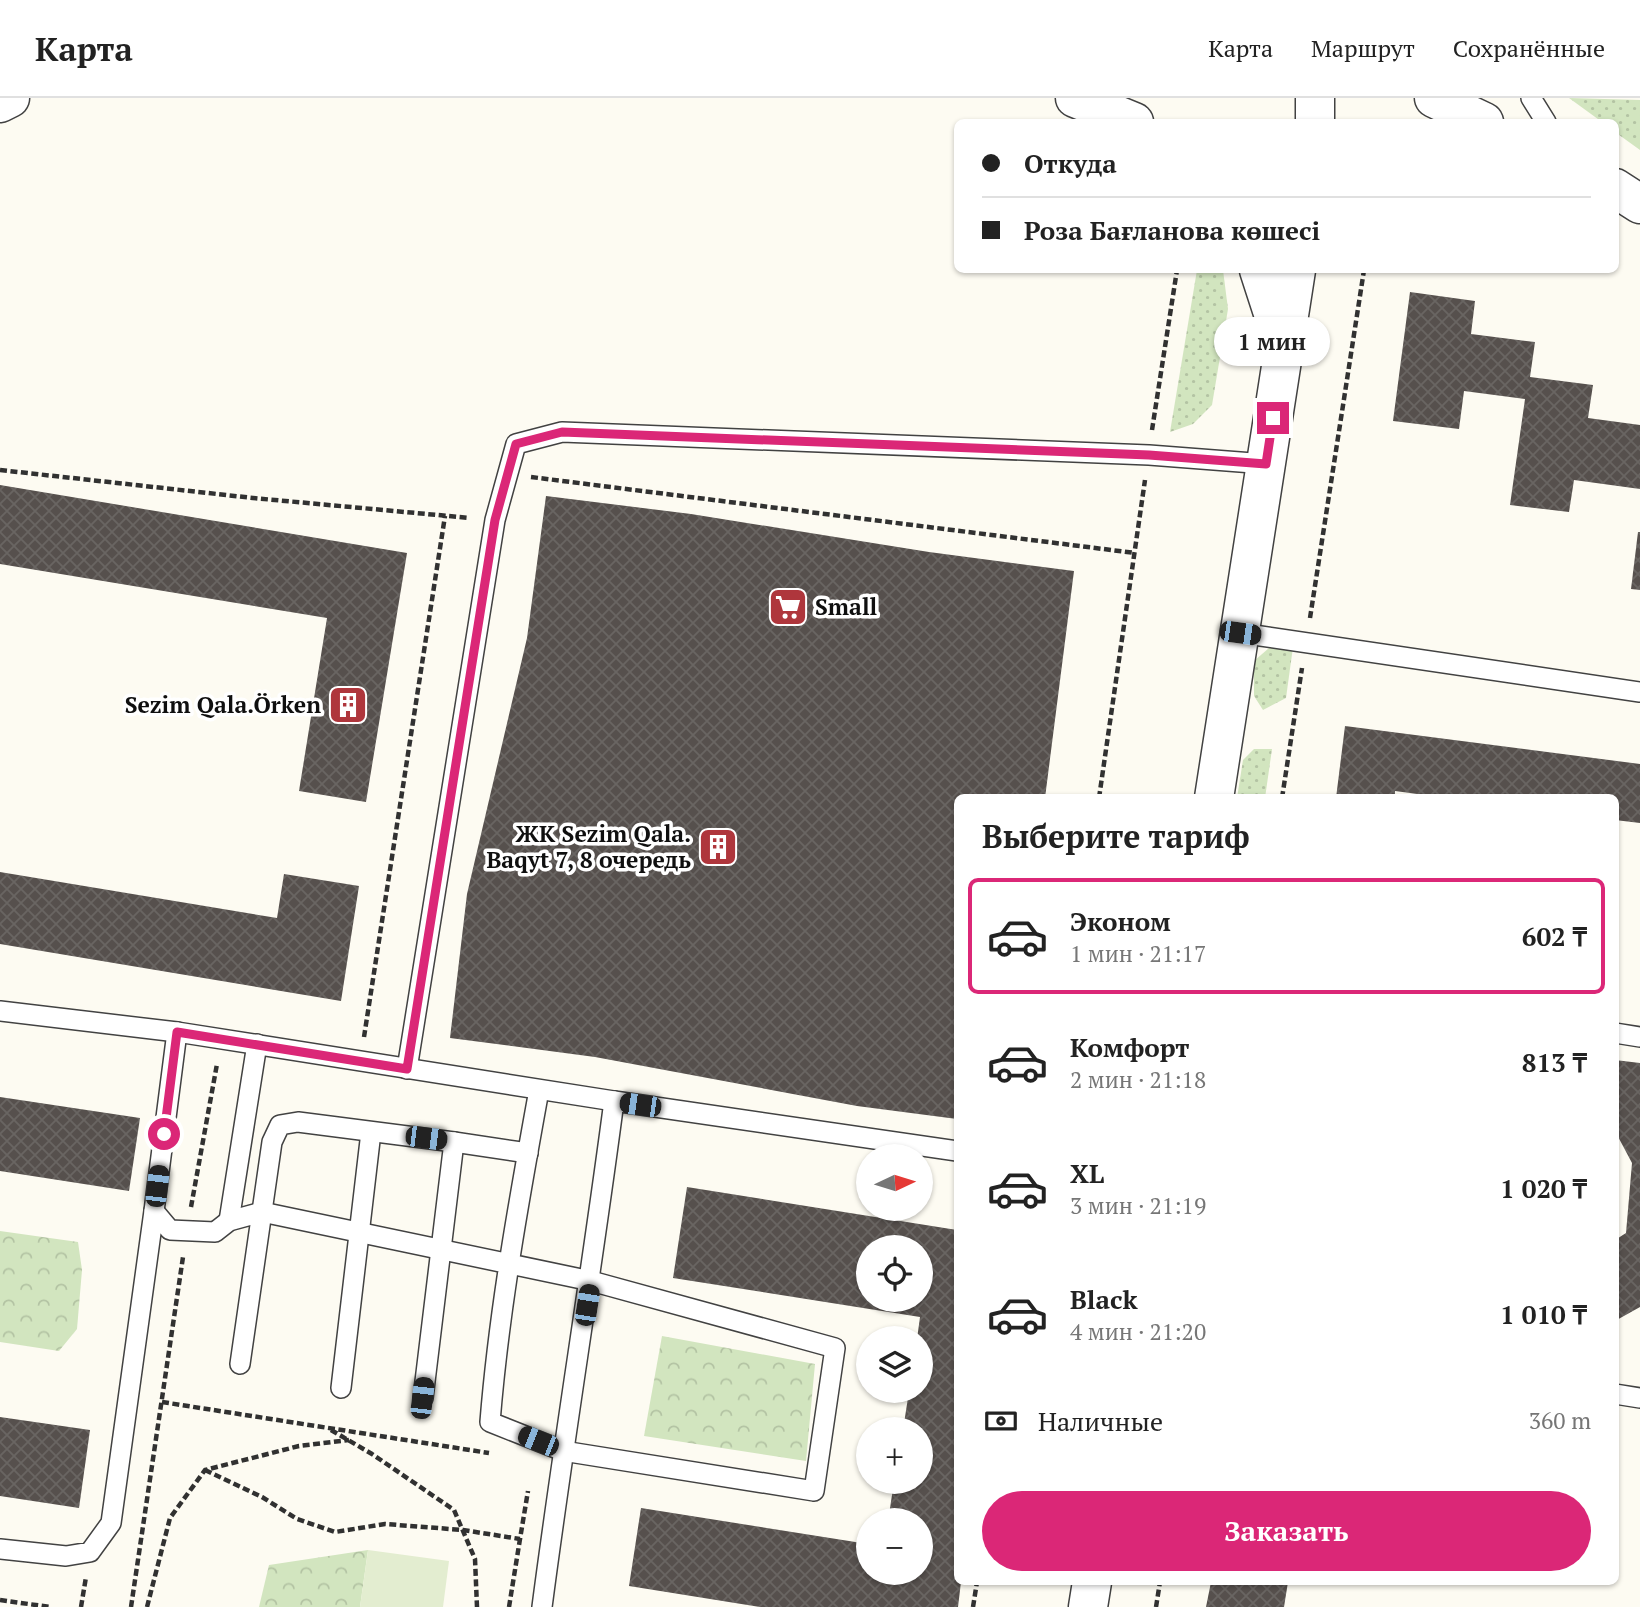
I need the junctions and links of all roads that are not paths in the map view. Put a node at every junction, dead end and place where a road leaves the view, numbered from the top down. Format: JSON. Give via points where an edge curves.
{"nodes":[{"id":1,"x":10,"y":98,"type":"edge"},
{"id":2,"x":1075,"y":98,"type":"edge"},
{"id":3,"x":1315,"y":98,"type":"edge"},
{"id":4,"x":1434,"y":98,"type":"edge"},
{"id":5,"x":1531,"y":98,"type":"edge"},
{"id":6,"x":0,"y":103,"type":"edge"},
{"id":7,"x":1127,"y":119,"type":"edge"},
{"id":8,"x":1315,"y":119,"type":"edge"},
{"id":9,"x":1478,"y":119,"type":"edge"},
{"id":10,"x":1544,"y":119,"type":"edge"},
{"id":11,"x":1619,"y":191,"type":"edge"},
{"id":12,"x":1640,"y":204,"type":"edge"},
{"id":13,"x":1260,"y":273,"type":"edge"},
{"id":14,"x":1296,"y":273,"type":"edge"},
{"id":15,"x":1284,"y":349,"type":"junction"},
{"id":16,"x":1266,"y":464,"type":"junction"},
{"id":17,"x":1240,"y":633,"type":"junction"},
{"id":18,"x":1640,"y":692,"type":"edge"},
{"id":19,"x":1215,"y":794,"type":"edge"},
{"id":20,"x":0,"y":1011,"type":"edge"},
{"id":21,"x":177,"y":1032,"type":"junction"},
{"id":22,"x":1619,"y":1034,"type":"edge"},
{"id":23,"x":1640,"y":1037,"type":"edge"},
{"id":24,"x":257,"y":1045,"type":"junction"},
{"id":25,"x":407,"y":1069,"type":"junction"},
{"id":26,"x":539,"y":1090,"type":"junction"},
{"id":27,"x":614,"y":1101,"type":"junction"},
{"id":28,"x":371,"y":1132,"type":"junction"},
{"id":29,"x":454,"y":1142,"type":"junction"},
{"id":30,"x":954,"y":1152,"type":"edge"},
{"id":31,"x":528,"y":1153,"type":"junction"},
{"id":32,"x":154,"y":1211,"type":"junction"},
{"id":33,"x":262,"y":1212,"type":"junction"},
{"id":34,"x":229,"y":1221,"type":"junction"},
{"id":35,"x":358,"y":1232,"type":"junction"},
{"id":36,"x":440,"y":1250,"type":"junction"},
{"id":37,"x":508,"y":1264,"type":"junction"},
{"id":38,"x":590,"y":1281,"type":"junction"},
{"id":39,"x":240,"y":1364,"type":"dead end"},
{"id":40,"x":341,"y":1388,"type":"dead end"},
{"id":41,"x":1619,"y":1395,"type":"edge"},
{"id":42,"x":422,"y":1398,"type":"dead end"},
{"id":43,"x":1640,"y":1398,"type":"edge"},
{"id":44,"x":563,"y":1451,"type":"junction"},
{"id":45,"x":0,"y":1549,"type":"edge"},
{"id":46,"x":1092,"y":1585,"type":"edge"},
{"id":47,"x":542,"y":1607,"type":"edge"},
{"id":48,"x":1088,"y":1607,"type":"edge"}],
"edges":[{"from":1,"to":6,"type":"street"},
{"from":2,"to":7,"type":"street"},
{"from":3,"to":8,"type":"street"},
{"from":4,"to":9,"type":"street"},
{"from":5,"to":10,"type":"lane"},
{"from":11,"to":12,"type":"street"},
{"from":13,"to":15,"type":"street"},
{"from":14,"to":15,"type":"street"},
{"from":15,"to":16,"type":"street"},
{"from":16,"to":17,"type":"street"},
{"from":16,"to":25,"type":"lane","via":[[1149,455],[562,432],[516,444],[495,520]]},
{"from":17,"to":18,"type":"lane"},
{"from":17,"to":19,"type":"street"},
{"from":20,"to":21,"type":"lane"},
{"from":21,"to":24,"type":"lane"},
{"from":21,"to":32,"type":"lane"},
{"from":22,"to":23,"type":"lane"},
{"from":24,"to":25,"type":"lane"},
{"from":24,"to":34,"type":"lane"},
{"from":25,"to":26,"type":"lane"},
{"from":26,"to":27,"type":"lane"},
{"from":26,"to":31,"type":"lane"},
{"from":27,"to":30,"type":"lane"},
{"from":27,"to":38,"type":"lane"},
{"from":28,"to":29,"type":"lane"},
{"from":28,"to":33,"type":"lane","via":[[298,1122],[280,1125],[272,1142]]},
{"from":28,"to":35,"type":"lane"},
{"from":29,"to":31,"type":"lane"},
{"from":29,"to":36,"type":"lane"},
{"from":31,"to":37,"type":"lane"},
{"from":32,"to":34,"type":"lane","via":[[170,1230],[215,1233]]},
{"from":32,"to":45,"type":"lane","via":[[111,1524],[90,1552],[66,1556]]},
{"from":33,"to":34,"type":"lane"},
{"from":33,"to":35,"type":"lane"},
{"from":33,"to":39,"type":"lane"},
{"from":35,"to":36,"type":"lane"},
{"from":35,"to":40,"type":"lane"},
{"from":36,"to":37,"type":"lane"},
{"from":36,"to":42,"type":"lane"},
{"from":37,"to":38,"type":"lane"},
{"from":37,"to":44,"type":"lane","via":[[490,1422]]},
{"from":38,"to":44,"type":"lane"},
{"from":38,"to":44,"type":"lane","via":[[835,1348],[814,1491]]},
{"from":41,"to":43,"type":"lane"},
{"from":44,"to":47,"type":"lane"},
{"from":46,"to":48,"type":"street"}]}
